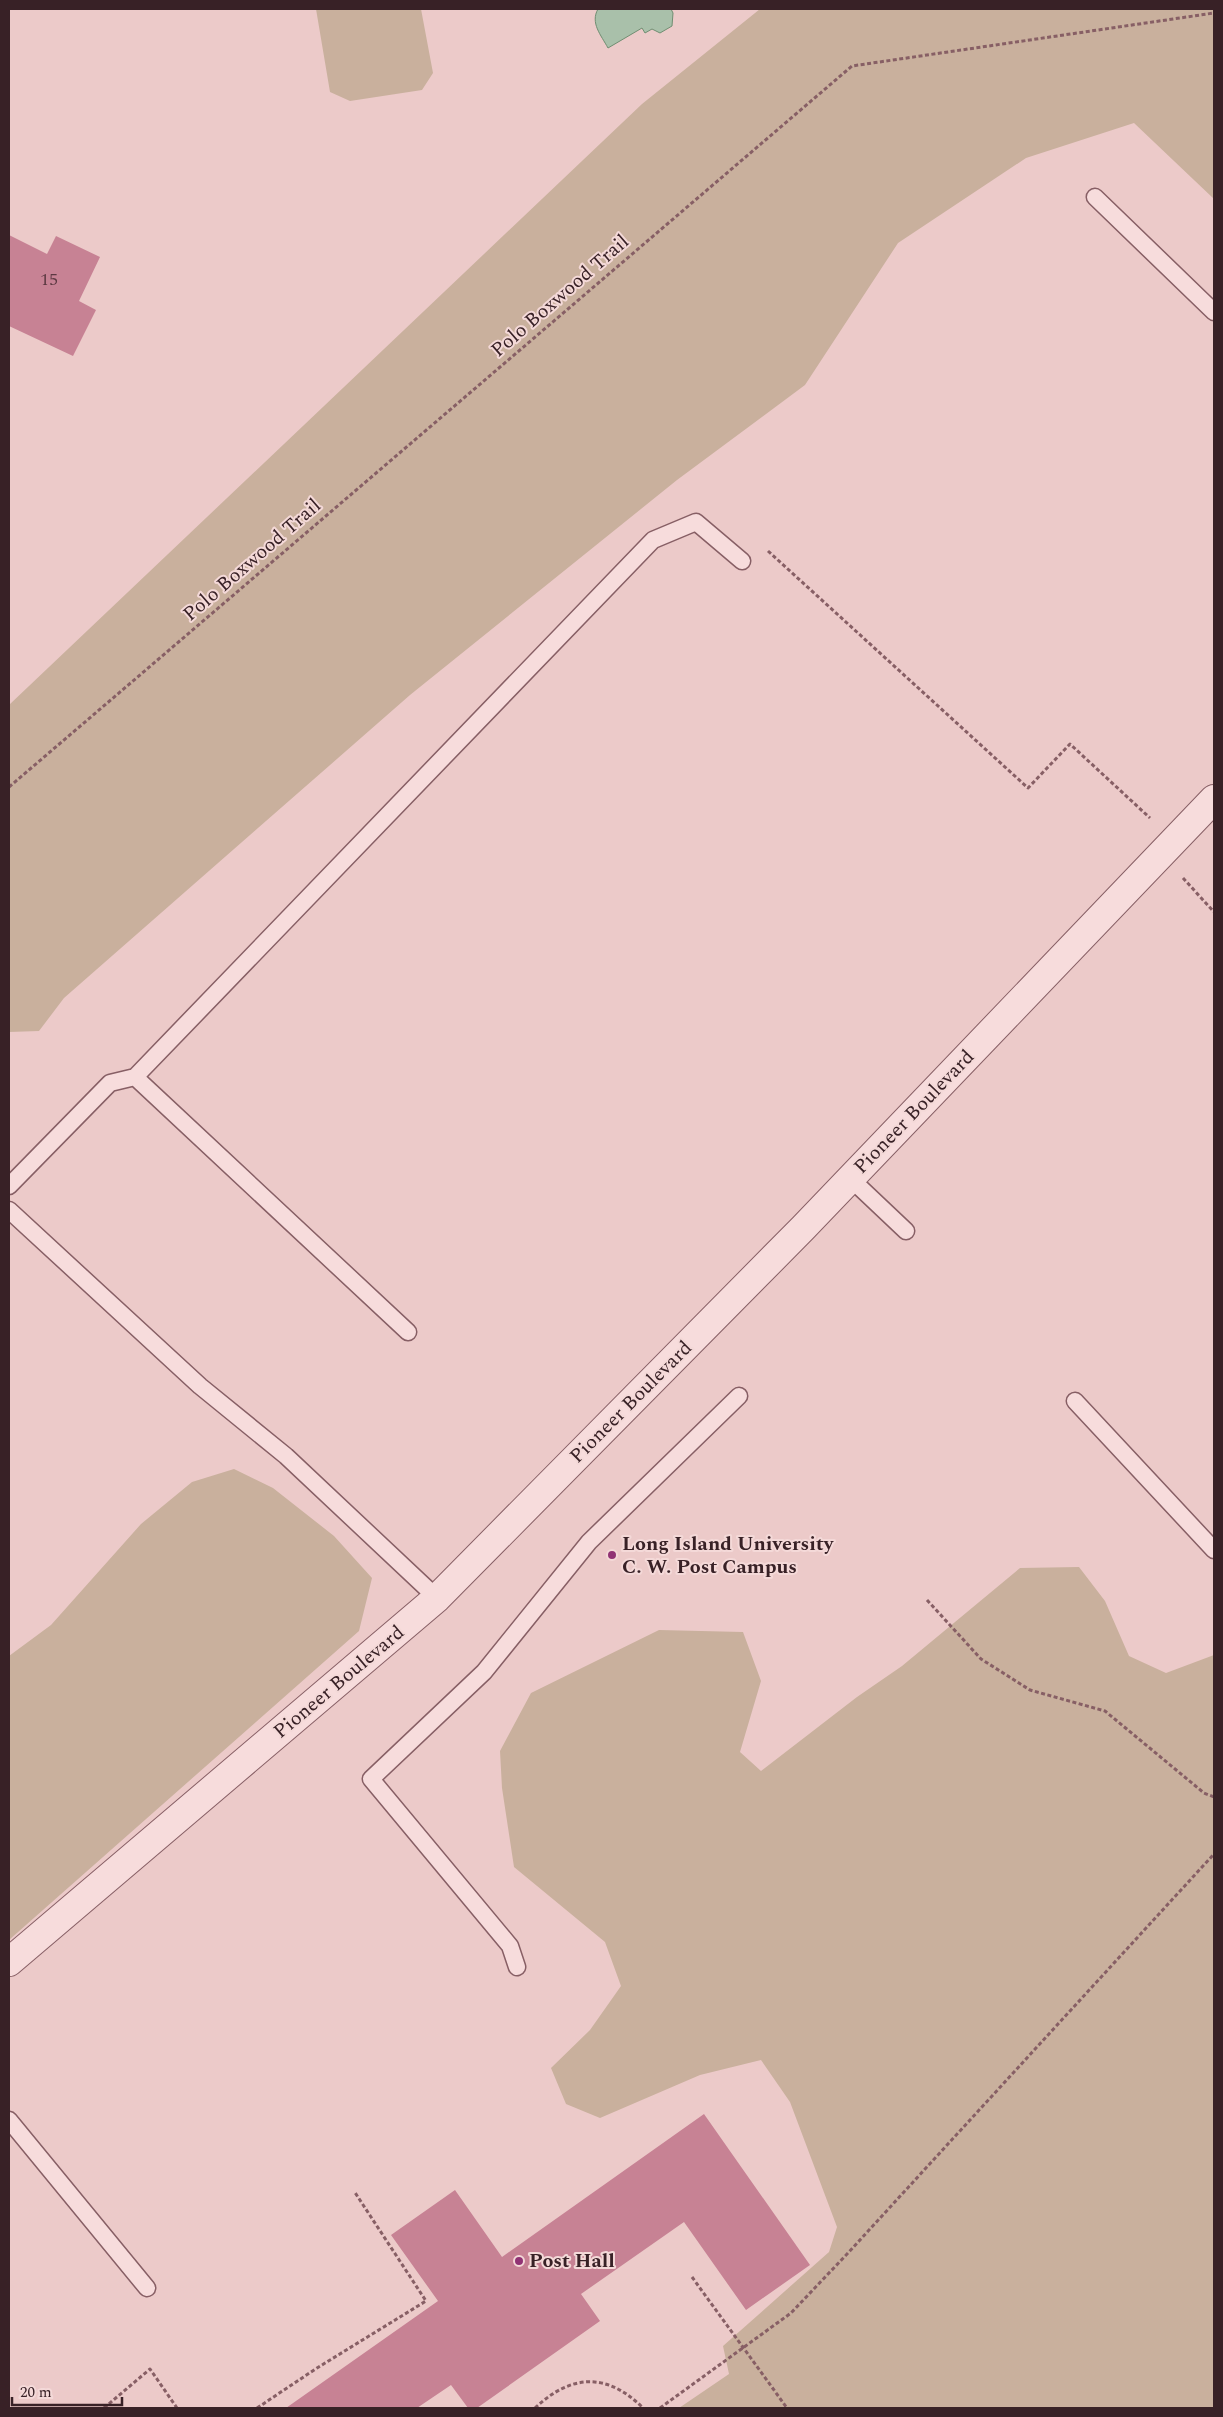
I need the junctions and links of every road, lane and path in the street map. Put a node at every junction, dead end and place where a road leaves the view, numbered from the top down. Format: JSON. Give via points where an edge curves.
{"nodes":[{"id":1,"x":1214,"y":13,"type":"edge"},
{"id":2,"x":1095,"y":197,"type":"dead end"},
{"id":3,"x":1214,"y":312,"type":"edge"},
{"id":4,"x":767,"y":550,"type":"dead end"},
{"id":5,"x":742,"y":561,"type":"dead end"},
{"id":6,"x":9,"y":787,"type":"edge"},
{"id":7,"x":1214,"y":799,"type":"edge"},
{"id":8,"x":1174,"y":841,"type":"junction"},
{"id":9,"x":1214,"y":912,"type":"edge"},
{"id":10,"x":135,"y":1076,"type":"junction"},
{"id":11,"x":850,"y":1178,"type":"junction"},
{"id":12,"x":9,"y":1186,"type":"edge"},
{"id":13,"x":9,"y":1210,"type":"edge"},
{"id":14,"x":906,"y":1231,"type":"dead end"},
{"id":15,"x":408,"y":1332,"type":"dead end"},
{"id":16,"x":739,"y":1396,"type":"dead end"},
{"id":17,"x":1075,"y":1401,"type":"dead end"},
{"id":18,"x":1214,"y":1550,"type":"edge"},
{"id":19,"x":437,"y":1598,"type":"junction"},
{"id":20,"x":927,"y":1600,"type":"dead end"},
{"id":21,"x":1214,"y":1797,"type":"edge"},
{"id":22,"x":1214,"y":1854,"type":"edge"},
{"id":23,"x":9,"y":1962,"type":"edge"},
{"id":24,"x":516,"y":1967,"type":"dead end"},
{"id":25,"x":9,"y":2120,"type":"edge"},
{"id":26,"x":354,"y":2191,"type":"dead end"},
{"id":27,"x":692,"y":2277,"type":"dead end"},
{"id":28,"x":146,"y":2288,"type":"dead end"},
{"id":29,"x":744,"y":2348,"type":"junction"},
{"id":30,"x":104,"y":2408,"type":"edge"},
{"id":31,"x":177,"y":2408,"type":"edge"},
{"id":32,"x":257,"y":2408,"type":"edge"},
{"id":33,"x":535,"y":2408,"type":"edge"},
{"id":34,"x":643,"y":2408,"type":"edge"},
{"id":35,"x":660,"y":2408,"type":"edge"},
{"id":36,"x":787,"y":2408,"type":"edge"}],
"edges":[{"from":1,"to":6,"type":"path","name":"Polo Boxwood Trail","via":[[852,66]]},
{"from":2,"to":3,"type":"lane"},
{"from":4,"to":8,"type":"path","via":[[1028,788],[1070,744]]},
{"from":5,"to":10,"type":"lane","via":[[696,522],[652,540]]},
{"from":7,"to":8,"type":"street","name":"Pioneer Boulevard"},
{"from":8,"to":9,"type":"path","via":[[1197,862],[1183,879]]},
{"from":8,"to":11,"type":"street","name":"Pioneer Boulevard"},
{"from":10,"to":12,"type":"lane","via":[[110,1083]]},
{"from":10,"to":15,"type":"lane"},
{"from":11,"to":14,"type":"lane"},
{"from":11,"to":19,"type":"street","name":"Pioneer Boulevard"},
{"from":13,"to":19,"type":"lane","via":[[200,1386],[286,1456]]},
{"from":16,"to":24,"type":"lane","via":[[589,1542],[484,1672],[371,1779],[510,1946]]},
{"from":17,"to":18,"type":"lane"},
{"from":19,"to":23,"type":"street","name":"Pioneer Boulevard"},
{"from":20,"to":21,"type":"path","via":[[980,1659],[1030,1690],[1104,1711],[1204,1793]]},
{"from":22,"to":29,"type":"path","via":[[791,2313]]},
{"from":25,"to":28,"type":"lane"},
{"from":26,"to":32,"type":"path","via":[[426,2301]]},
{"from":27,"to":29,"type":"path"},
{"from":29,"to":35,"type":"path"},
{"from":29,"to":36,"type":"path"},
{"from":30,"to":31,"type":"path","via":[[150,2369]]},
{"from":33,"to":34,"type":"path","via":[[548,2396],[570,2384],[591,2380],[611,2385],[631,2396]]}]}
